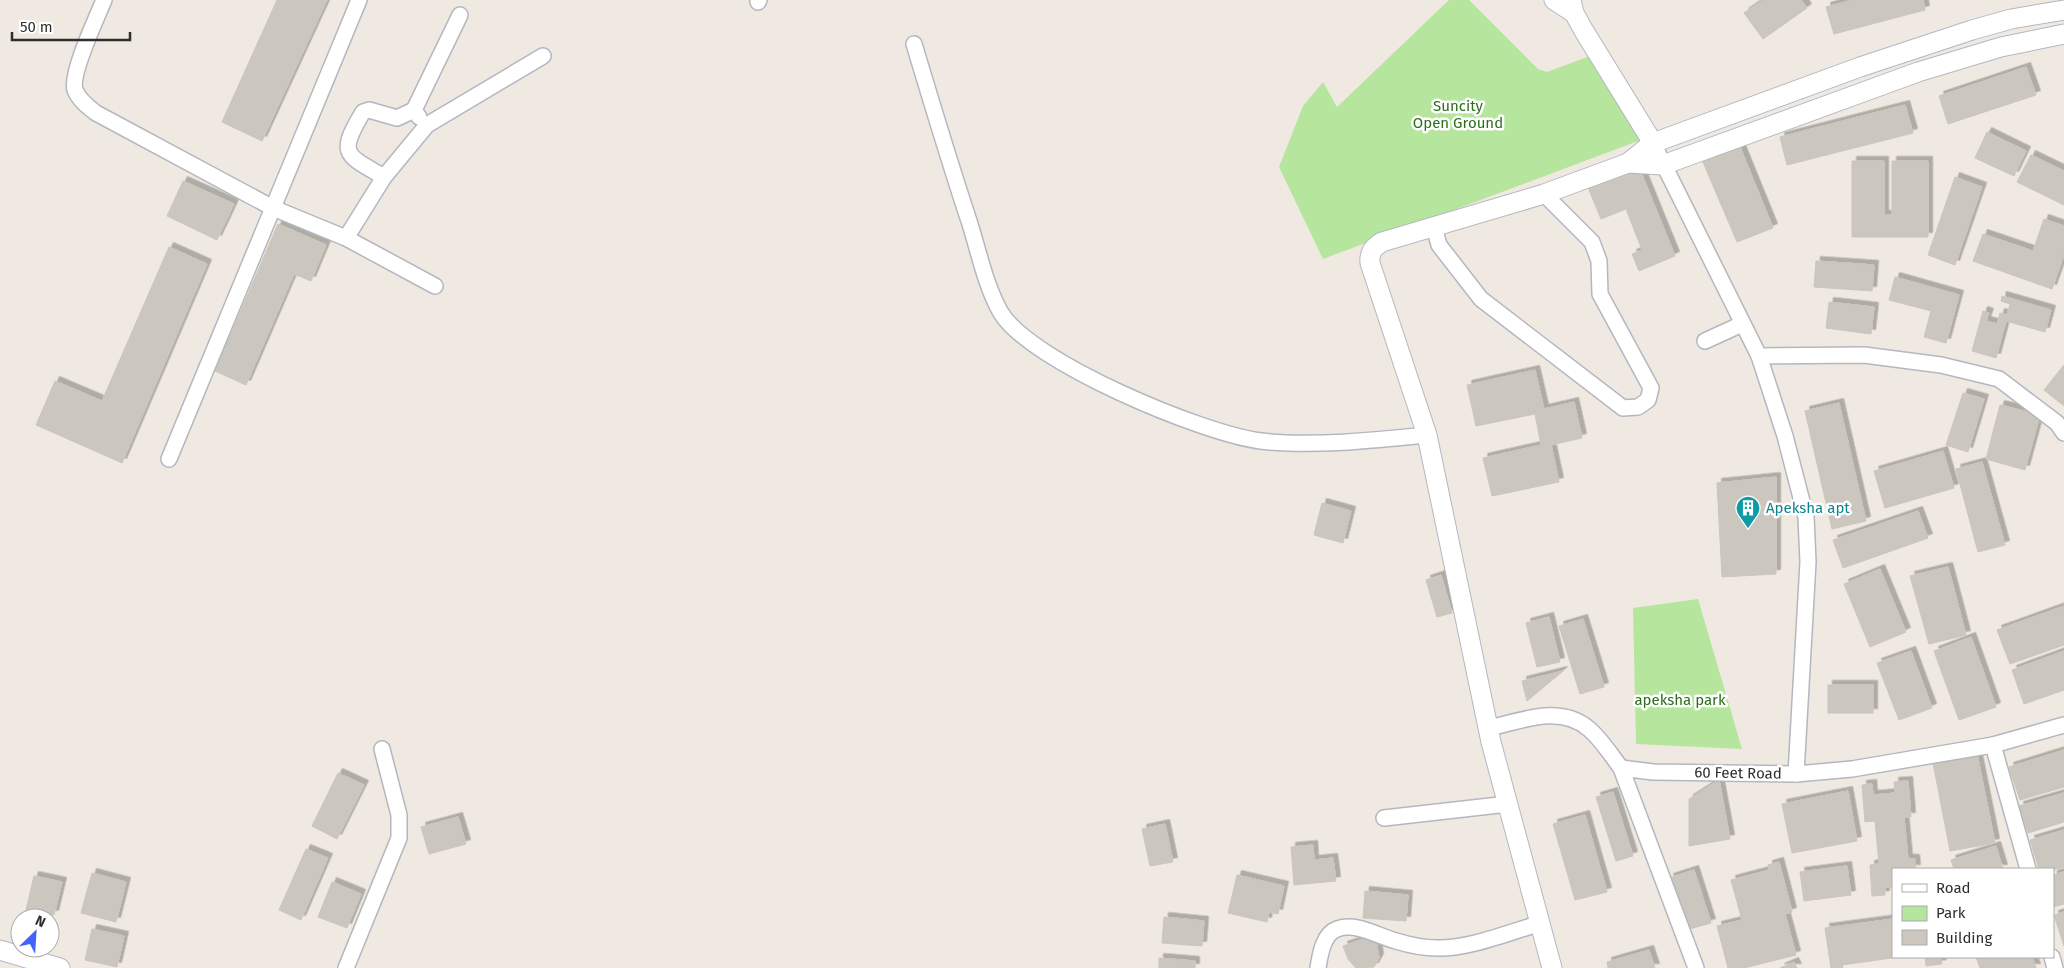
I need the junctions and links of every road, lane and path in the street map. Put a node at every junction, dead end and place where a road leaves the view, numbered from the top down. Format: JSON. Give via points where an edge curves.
{"nodes":[{"id":1,"x":104,"y":0,"type":"edge"},
{"id":2,"x":359,"y":0,"type":"edge"},
{"id":3,"x":1554,"y":0,"type":"edge"},
{"id":4,"x":1573,"y":7,"type":"edge"},
{"id":5,"x":2064,"y":10,"type":"edge"},
{"id":6,"x":460,"y":15,"type":"dead end"},
{"id":7,"x":2064,"y":34,"type":"edge"},
{"id":8,"x":914,"y":44,"type":"dead end"},
{"id":9,"x":1911,"y":50,"type":"junction"},
{"id":10,"x":543,"y":56,"type":"dead end"},
{"id":11,"x":1918,"y":72,"type":"junction"},
{"id":12,"x":414,"y":110,"type":"junction"},
{"id":13,"x":427,"y":126,"type":"junction"},
{"id":14,"x":1653,"y":143,"type":"junction"},
{"id":15,"x":1628,"y":163,"type":"junction"},
{"id":16,"x":1664,"y":165,"type":"junction"},
{"id":17,"x":384,"y":177,"type":"junction"},
{"id":18,"x":1544,"y":194,"type":"junction"},
{"id":19,"x":273,"y":208,"type":"junction"},
{"id":20,"x":1434,"y":227,"type":"junction"},
{"id":21,"x":346,"y":238,"type":"junction"},
{"id":22,"x":435,"y":286,"type":"dead end"},
{"id":23,"x":1742,"y":324,"type":"junction"},
{"id":24,"x":1705,"y":342,"type":"dead end"},
{"id":25,"x":1758,"y":356,"type":"junction"},
{"id":26,"x":2064,"y":433,"type":"edge"},
{"id":27,"x":1427,"y":435,"type":"junction"},
{"id":28,"x":169,"y":459,"type":"dead end"},
{"id":29,"x":2064,"y":725,"type":"edge"},
{"id":30,"x":1489,"y":728,"type":"junction"},
{"id":31,"x":2017,"y":738,"type":"junction"},
{"id":32,"x":1994,"y":745,"type":"junction"},
{"id":33,"x":382,"y":749,"type":"dead end"},
{"id":34,"x":1948,"y":752,"type":"junction"},
{"id":35,"x":1621,"y":768,"type":"junction"},
{"id":36,"x":1796,"y":774,"type":"junction"},
{"id":37,"x":1508,"y":804,"type":"junction"},
{"id":38,"x":1384,"y":818,"type":"dead end"},
{"id":39,"x":2028,"y":868,"type":"edge"},
{"id":40,"x":1541,"y":923,"type":"junction"},
{"id":41,"x":0,"y":950,"type":"edge"},
{"id":42,"x":60,"y":968,"type":"edge"},
{"id":43,"x":346,"y":968,"type":"edge"},
{"id":44,"x":1318,"y":968,"type":"edge"},
{"id":45,"x":1552,"y":968,"type":"edge"},
{"id":46,"x":1696,"y":968,"type":"edge"}],
"edges":[{"from":1,"to":19,"type":"street","via":[[77,67],[74,89],[83,102],[96,113]]},
{"from":2,"to":19,"type":"street"},
{"from":3,"to":4,"type":"street"},
{"from":4,"to":14,"type":"street","via":[[1584,31]]},
{"from":5,"to":9,"type":"street","via":[[2011,19]]},
{"from":6,"to":12,"type":"street"},
{"from":7,"to":11,"type":"street","via":[[2001,47]]},
{"from":8,"to":27,"type":"street","via":[[986,274],[1002,313],[1017,331],[1059,362],[1158,409],[1216,431],[1261,441],[1300,443]]},
{"from":9,"to":11,"type":"street"},
{"from":9,"to":14,"type":"street"},
{"from":10,"to":13,"type":"street"},
{"from":11,"to":16,"type":"street"},
{"from":12,"to":13,"type":"street"},
{"from":12,"to":17,"type":"street","via":[[397,118],[369,110],[364,112],[347,140],[348,153]]},
{"from":13,"to":17,"type":"street"},
{"from":14,"to":15,"type":"street"},
{"from":14,"to":16,"type":"street"},
{"from":15,"to":16,"type":"street"},
{"from":15,"to":18,"type":"street"},
{"from":16,"to":23,"type":"street"},
{"from":17,"to":21,"type":"street"},
{"from":18,"to":20,"type":"street"},
{"from":18,"to":20,"type":"street","via":[[1592,242],[1599,261],[1600,294],[1651,388],[1648,400],[1638,406],[1623,408],[1481,299],[1439,245]]},
{"from":19,"to":21,"type":"street"},
{"from":19,"to":28,"type":"street"},
{"from":20,"to":27,"type":"street","via":[[1382,242],[1369,255]]},
{"from":21,"to":22,"type":"street"},
{"from":23,"to":24,"type":"street"},
{"from":23,"to":25,"type":"street"},
{"from":25,"to":26,"type":"street","via":[[1864,355],[1941,365],[1999,379],[2057,423]]},
{"from":25,"to":36,"type":"street","via":[[1786,436],[1806,517],[1808,562]]},
{"from":27,"to":30,"type":"street"},
{"from":29,"to":31,"type":"street","name":"60 Feet Road"},
{"from":30,"to":35,"type":"street","via":[[1563,715],[1576,719],[1590,730]]},
{"from":30,"to":37,"type":"street"},
{"from":31,"to":32,"type":"street","name":"60 Feet Road"},
{"from":31,"to":34,"type":"street"},
{"from":32,"to":34,"type":"street","name":"60 Feet Road"},
{"from":32,"to":39,"type":"street"},
{"from":33,"to":43,"type":"street","via":[[399,815],[400,838]]},
{"from":34,"to":36,"type":"street","name":"60 Feet Road","via":[[1852,769]]},
{"from":35,"to":36,"type":"street","name":"60 Feet Road","via":[[1653,772]]},
{"from":35,"to":46,"type":"street"},
{"from":37,"to":38,"type":"street"},
{"from":37,"to":40,"type":"street"},
{"from":40,"to":44,"type":"street","via":[[1462,945],[1438,948],[1396,941],[1348,927],[1335,930],[1326,939]]},
{"from":40,"to":45,"type":"street"},
{"from":41,"to":42,"type":"street"}]}
